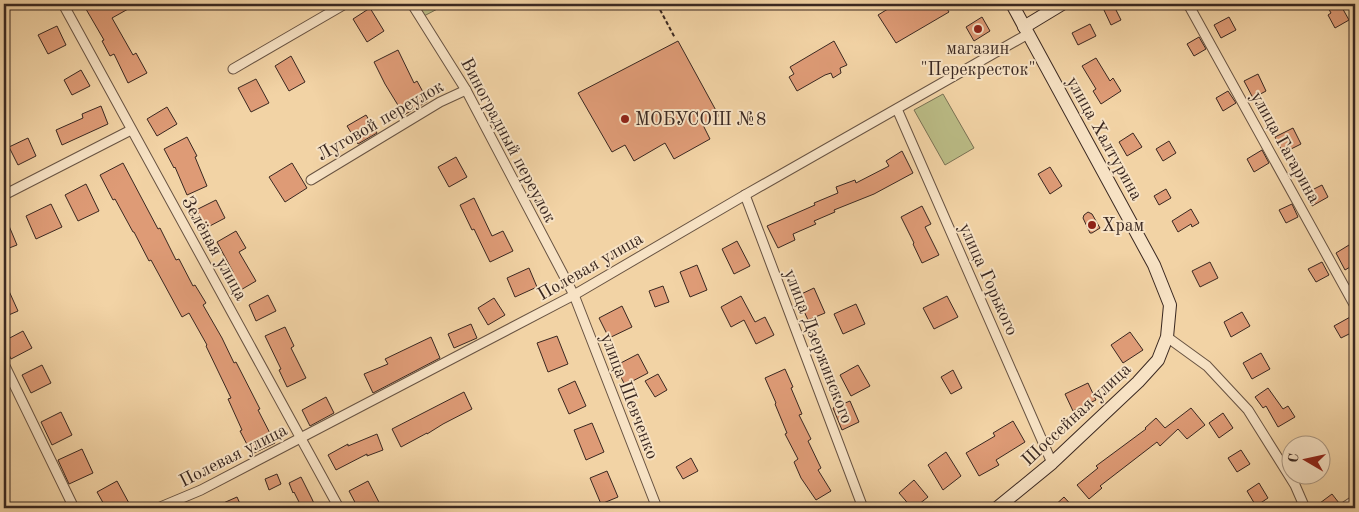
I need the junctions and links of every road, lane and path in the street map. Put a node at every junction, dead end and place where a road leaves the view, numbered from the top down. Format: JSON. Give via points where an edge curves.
{"nodes":[{"id":1,"x":63,"y":4,"type":"edge"},
{"id":2,"x":345,"y":4,"type":"edge"},
{"id":3,"x":412,"y":4,"type":"edge"},
{"id":4,"x":657,"y":4,"type":"edge"},
{"id":5,"x":1062,"y":4,"type":"edge"},
{"id":6,"x":1188,"y":4,"type":"edge"},
{"id":7,"x":1017,"y":6,"type":"edge"},
{"id":8,"x":1026,"y":30,"type":"junction"},
{"id":9,"x":675,"y":38,"type":"dead end"},
{"id":10,"x":233,"y":69,"type":"dead end"},
{"id":11,"x":466,"y":90,"type":"junction"},
{"id":12,"x":897,"y":109,"type":"junction"},
{"id":13,"x":131,"y":130,"type":"junction"},
{"id":14,"x":311,"y":180,"type":"dead end"},
{"id":15,"x":4,"y":195,"type":"edge"},
{"id":16,"x":745,"y":195,"type":"junction"},
{"id":17,"x":574,"y":295,"type":"junction"},
{"id":18,"x":1355,"y":306,"type":"edge"},
{"id":19,"x":1167,"y":337,"type":"junction"},
{"id":20,"x":4,"y":364,"type":"edge"},
{"id":21,"x":301,"y":439,"type":"junction"},
{"id":22,"x":1052,"y":463,"type":"junction"},
{"id":23,"x":1355,"y":500,"type":"edge"},
{"id":24,"x":74,"y":508,"type":"edge"},
{"id":25,"x":158,"y":508,"type":"edge"},
{"id":26,"x":339,"y":508,"type":"edge"},
{"id":27,"x":657,"y":508,"type":"edge"},
{"id":28,"x":863,"y":508,"type":"edge"},
{"id":29,"x":997,"y":508,"type":"edge"},
{"id":30,"x":1305,"y":508,"type":"edge"},
{"id":31,"x":1343,"y":508,"type":"edge"}],
"edges":[{"from":1,"to":13,"type":"street","name":"Зелёная улица"},
{"from":2,"to":10,"type":"street"},
{"from":3,"to":11,"type":"street","name":"Виноградный переулок"},
{"from":4,"to":9,"type":"path"},
{"from":5,"to":8,"type":"main road"},
{"from":6,"to":18,"type":"street","name":"улица Гагарина"},
{"from":7,"to":8,"type":"main road","name":"улица Халтурина"},
{"from":8,"to":12,"type":"street","name":"Полевая улица"},
{"from":8,"to":19,"type":"main road","name":"улица Халтурина","via":[[1154,265],[1170,305]]},
{"from":11,"to":14,"type":"street","name":"Луговой переулок","via":[[440,102]]},
{"from":11,"to":17,"type":"street","name":"Виноградный переулок"},
{"from":12,"to":16,"type":"street","name":"Полевая улица"},
{"from":12,"to":22,"type":"street","name":"улица Горького"},
{"from":13,"to":15,"type":"street"},
{"from":13,"to":21,"type":"street","name":"Зелёная улица"},
{"from":16,"to":17,"type":"street","name":"Полевая улица"},
{"from":16,"to":28,"type":"street","name":"улица Дзержинского"},
{"from":17,"to":21,"type":"street","name":"Полевая улица"},
{"from":17,"to":27,"type":"street","name":"улица Шевченко"},
{"from":19,"to":22,"type":"main road","name":"Шоссейная улица","via":[[1158,360],[1138,382]]},
{"from":19,"to":30,"type":"street","via":[[1207,366],[1248,410],[1295,485]]},
{"from":20,"to":24,"type":"street"},
{"from":21,"to":25,"type":"street","name":"Полевая улица"},
{"from":21,"to":26,"type":"street","name":"Зелёная улица"},
{"from":22,"to":29,"type":"main road","name":"Шоссейная улица"},
{"from":23,"to":31,"type":"street"}]}
